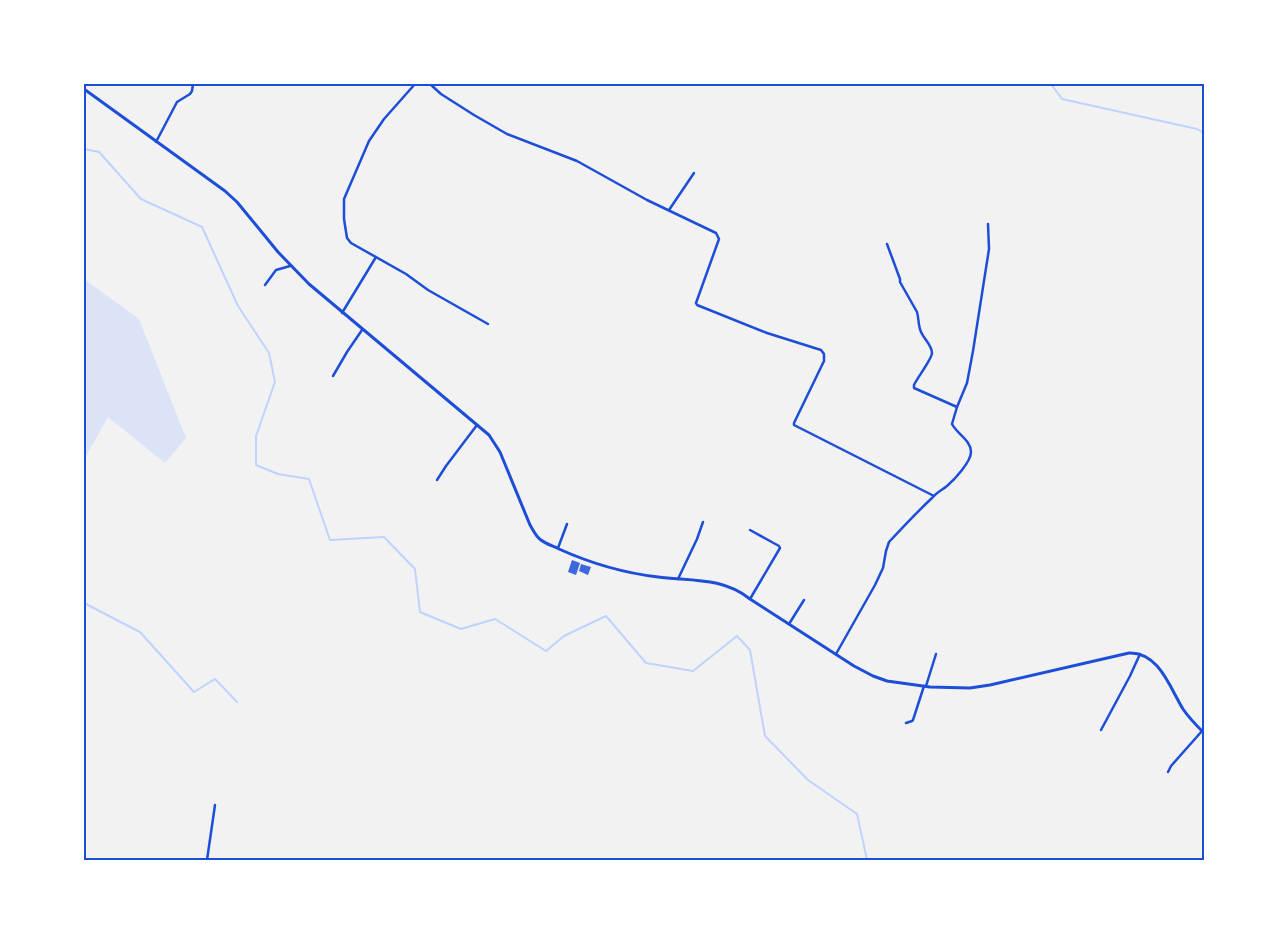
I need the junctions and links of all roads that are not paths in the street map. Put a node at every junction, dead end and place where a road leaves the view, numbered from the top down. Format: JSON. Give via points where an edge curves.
{"nodes":[{"id":1,"x":193,"y":84,"type":"edge"},
{"id":2,"x":415,"y":84,"type":"edge"},
{"id":3,"x":430,"y":84,"type":"edge"},
{"id":4,"x":84,"y":89,"type":"edge"},
{"id":5,"x":156,"y":142,"type":"junction"},
{"id":6,"x":694,"y":173,"type":"dead end"},
{"id":7,"x":669,"y":210,"type":"junction"},
{"id":8,"x":988,"y":224,"type":"dead end"},
{"id":9,"x":887,"y":244,"type":"dead end"},
{"id":10,"x":376,"y":257,"type":"junction"},
{"id":11,"x":290,"y":266,"type":"junction"},
{"id":12,"x":265,"y":285,"type":"dead end"},
{"id":13,"x":342,"y":313,"type":"junction"},
{"id":14,"x":488,"y":324,"type":"dead end"},
{"id":15,"x":362,"y":330,"type":"junction"},
{"id":16,"x":333,"y":376,"type":"dead end"},
{"id":17,"x":957,"y":407,"type":"junction"},
{"id":18,"x":477,"y":425,"type":"junction"},
{"id":19,"x":437,"y":480,"type":"dead end"},
{"id":20,"x":934,"y":496,"type":"junction"},
{"id":21,"x":704,"y":522,"type":"dead end"},
{"id":22,"x":566,"y":524,"type":"dead end"},
{"id":23,"x":750,"y":530,"type":"dead end"},
{"id":24,"x":558,"y":548,"type":"junction"},
{"id":25,"x":678,"y":579,"type":"junction"},
{"id":26,"x":750,"y":599,"type":"junction"},
{"id":27,"x":804,"y":600,"type":"dead end"},
{"id":28,"x":789,"y":624,"type":"junction"},
{"id":29,"x":836,"y":654,"type":"junction"},
{"id":30,"x":936,"y":654,"type":"dead end"},
{"id":31,"x":1140,"y":654,"type":"junction"},
{"id":32,"x":925,"y":686,"type":"junction"},
{"id":33,"x":906,"y":723,"type":"dead end"},
{"id":34,"x":1101,"y":730,"type":"dead end"},
{"id":35,"x":1203,"y":732,"type":"edge"},
{"id":36,"x":1168,"y":772,"type":"dead end"},
{"id":37,"x":215,"y":805,"type":"dead end"},
{"id":38,"x":207,"y":860,"type":"edge"}],
"edges":[{"from":1,"to":5,"type":"street","via":[[190,94],[177,102]]},
{"from":2,"to":10,"type":"street","via":[[369,141],[344,199],[348,238]]},
{"from":3,"to":7,"type":"street","via":[[507,134],[577,162]]},
{"from":4,"to":5,"type":"street"},
{"from":5,"to":11,"type":"street","via":[[225,191]]},
{"from":6,"to":7,"type":"street"},
{"from":7,"to":20,"type":"street","via":[[716,233],[719,239],[697,305],[821,350],[824,354],[824,361],[794,425]]},
{"from":8,"to":17,"type":"street","via":[[989,250],[968,383]]},
{"from":9,"to":17,"type":"street","via":[[900,282],[917,312],[921,333],[932,353],[914,388]]},
{"from":10,"to":13,"type":"street"},
{"from":10,"to":14,"type":"street"},
{"from":11,"to":12,"type":"street","via":[[276,270]]},
{"from":11,"to":13,"type":"street"},
{"from":13,"to":15,"type":"street"},
{"from":15,"to":16,"type":"street"},
{"from":15,"to":18,"type":"street"},
{"from":17,"to":20,"type":"street","via":[[952,424],[970,446],[970,456],[948,486]]},
{"from":18,"to":19,"type":"street"},
{"from":18,"to":24,"type":"street","via":[[489,435],[500,452],[535,533],[541,540]]},
{"from":20,"to":29,"type":"street","via":[[889,542],[875,585]]},
{"from":21,"to":25,"type":"street"},
{"from":22,"to":24,"type":"street"},
{"from":23,"to":26,"type":"street","via":[[780,548]]},
{"from":24,"to":25,"type":"street","via":[[615,569]]},
{"from":25,"to":26,"type":"street","via":[[724,585]]},
{"from":26,"to":28,"type":"street"},
{"from":27,"to":28,"type":"street"},
{"from":28,"to":29,"type":"street"},
{"from":29,"to":32,"type":"street","via":[[873,676]]},
{"from":30,"to":32,"type":"street"},
{"from":31,"to":32,"type":"street","via":[[1128,653],[970,688]]},
{"from":31,"to":34,"type":"street"},
{"from":31,"to":35,"type":"street","via":[[1157,665],[1183,709]]},
{"from":32,"to":33,"type":"street","via":[[913,720]]},
{"from":35,"to":36,"type":"street"},
{"from":37,"to":38,"type":"street"}]}
